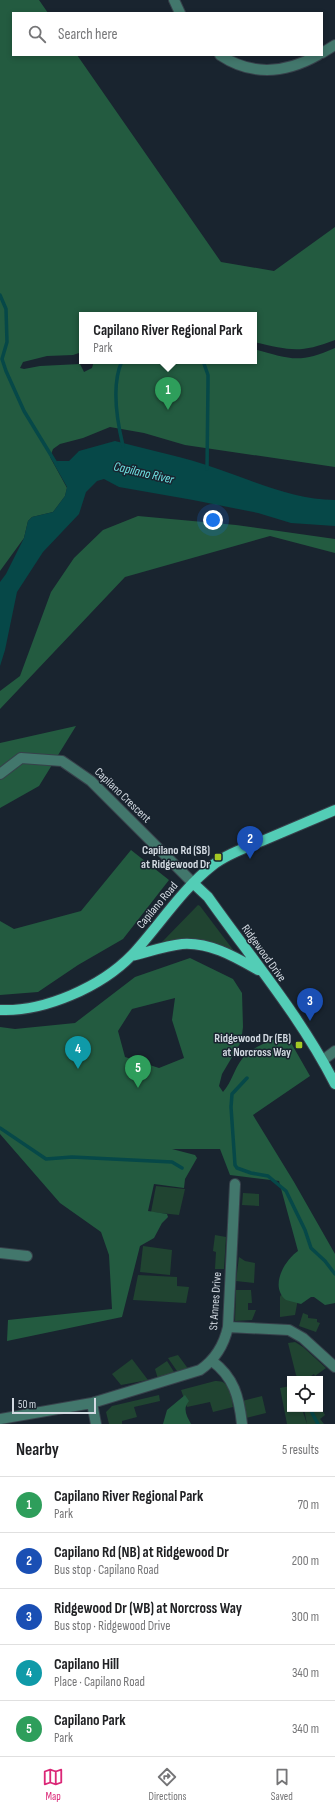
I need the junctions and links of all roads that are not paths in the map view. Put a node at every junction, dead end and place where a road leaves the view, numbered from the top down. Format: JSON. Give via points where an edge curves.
{"nodes":[{"id":1,"x":174,"y":0,"type":"edge"},
{"id":2,"x":180,"y":12,"type":"edge"},
{"id":3,"x":335,"y":45,"type":"edge"},
{"id":4,"x":323,"y":52,"type":"edge"},
{"id":5,"x":222,"y":56,"type":"edge"},
{"id":6,"x":316,"y":56,"type":"edge"},
{"id":7,"x":0,"y":774,"type":"edge"},
{"id":8,"x":335,"y":810,"type":"edge"},
{"id":9,"x":193,"y":883,"type":"junction"},
{"id":10,"x":131,"y":956,"type":"junction"},
{"id":11,"x":261,"y":972,"type":"junction"},
{"id":12,"x":0,"y":1010,"type":"edge"},
{"id":13,"x":335,"y":1051,"type":"edge"},
{"id":14,"x":323,"y":1060,"type":"junction"},
{"id":15,"x":335,"y":1084,"type":"edge"},
{"id":16,"x":235,"y":1184,"type":"dead end"},
{"id":17,"x":0,"y":1253,"type":"edge"},
{"id":18,"x":27,"y":1256,"type":"dead end"},
{"id":19,"x":228,"y":1326,"type":"junction"},
{"id":20,"x":212,"y":1361,"type":"junction"},
{"id":21,"x":335,"y":1367,"type":"edge"},
{"id":22,"x":92,"y":1403,"type":"junction"},
{"id":23,"x":0,"y":1419,"type":"edge"},
{"id":24,"x":96,"y":1424,"type":"edge"},
{"id":25,"x":242,"y":1424,"type":"edge"}],
"edges":[{"from":1,"to":2,"type":"street"},
{"from":3,"to":4,"type":"street"},
{"from":5,"to":6,"type":"street","via":[[251,68],[278,71],[292,68]]},
{"from":7,"to":9,"type":"street","name":"Capilano Crescent","via":[[21,758],[62,761],[91,781]]},
{"from":8,"to":9,"type":"main road","name":"Capilano Road","via":[[224,858]]},
{"from":9,"to":10,"type":"main road","name":"Capilano Road"},
{"from":9,"to":11,"type":"main road","name":"Ridgewood Drive","via":[[208,897]]},
{"from":10,"to":11,"type":"main road","via":[[173,945],[194,944],[227,953]]},
{"from":10,"to":12,"type":"main road","name":"Capilano Road","via":[[101,978],[67,997],[43,1006]]},
{"from":11,"to":14,"type":"main road","name":"Ridgewood Drive"},
{"from":13,"to":14,"type":"street"},
{"from":14,"to":15,"type":"main road","name":"Ridgewood Drive"},
{"from":16,"to":19,"type":"street","name":"St Annes Drive"},
{"from":17,"to":18,"type":"street"},
{"from":19,"to":20,"type":"street","name":"St Annes Drive","via":[[223,1343]]},
{"from":19,"to":21,"type":"street","via":[[289,1330],[303,1338]]},
{"from":20,"to":22,"type":"street","name":"St Annes Drive","via":[[200,1370]]},
{"from":20,"to":25,"type":"street","via":[[223,1369],[233,1384]]},
{"from":22,"to":23,"type":"street","name":"St Annes Drive"},
{"from":22,"to":24,"type":"street"}]}
